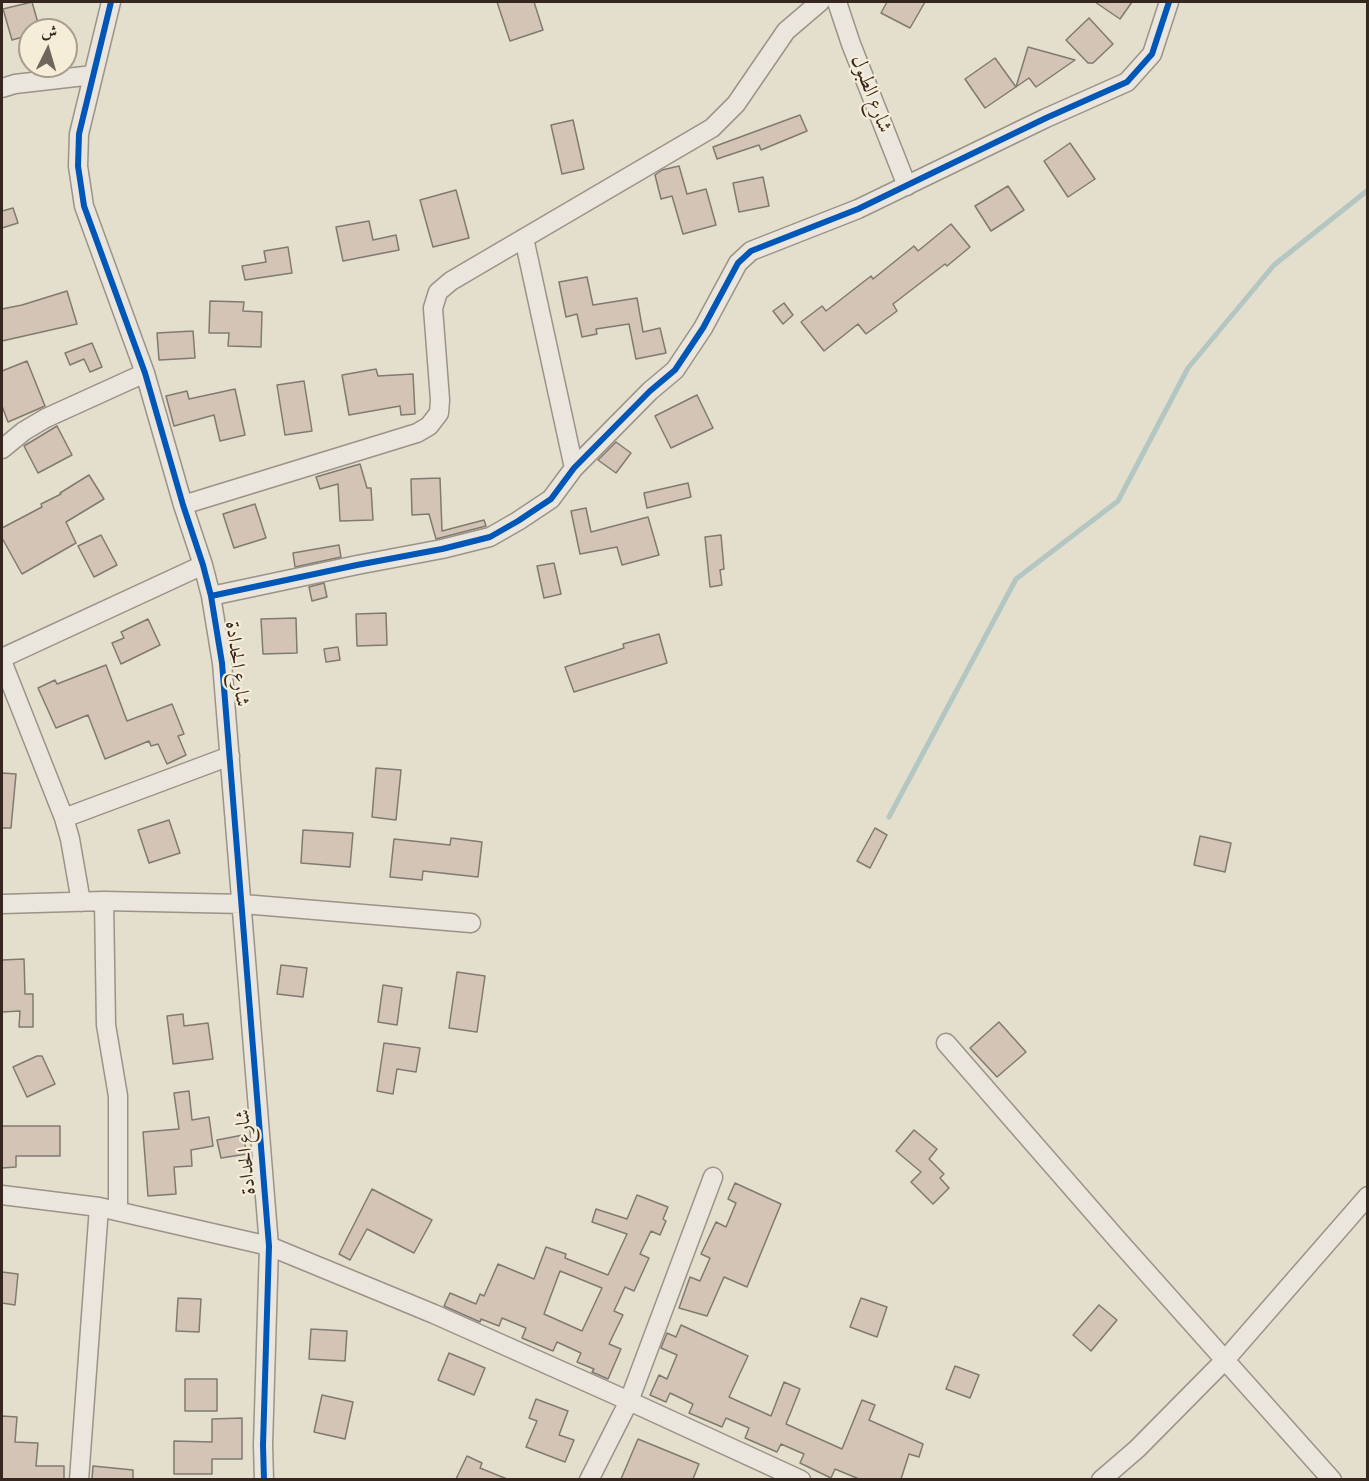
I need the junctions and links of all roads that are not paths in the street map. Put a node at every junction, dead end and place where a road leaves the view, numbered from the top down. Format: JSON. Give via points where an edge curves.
{"nodes":[{"id":1,"x":111,"y":2,"type":"edge"},
{"id":2,"x":820,"y":2,"type":"edge"},
{"id":3,"x":837,"y":2,"type":"edge"},
{"id":4,"x":1169,"y":2,"type":"edge"},
{"id":5,"x":93,"y":75,"type":"junction"},
{"id":6,"x":2,"y":88,"type":"edge"},
{"id":7,"x":907,"y":186,"type":"junction"},
{"id":8,"x":525,"y":238,"type":"junction"},
{"id":9,"x":145,"y":373,"type":"junction"},
{"id":10,"x":2,"y":449,"type":"edge"},
{"id":11,"x":574,"y":468,"type":"junction"},
{"id":12,"x":183,"y":505,"type":"junction"},
{"id":13,"x":203,"y":565,"type":"junction"},
{"id":14,"x":211,"y":596,"type":"junction"},
{"id":15,"x":2,"y":659,"type":"edge"},
{"id":16,"x":230,"y":756,"type":"junction"},
{"id":17,"x":64,"y":818,"type":"junction"},
{"id":18,"x":104,"y":901,"type":"junction"},
{"id":19,"x":81,"y":902,"type":"junction"},
{"id":20,"x":2,"y":904,"type":"edge"},
{"id":21,"x":243,"y":904,"type":"junction"},
{"id":22,"x":471,"y":922,"type":"dead end"},
{"id":23,"x":946,"y":1042,"type":"dead end"},
{"id":24,"x":713,"y":1177,"type":"dead end"},
{"id":25,"x":2,"y":1195,"type":"edge"},
{"id":26,"x":1368,"y":1196,"type":"edge"},
{"id":27,"x":99,"y":1207,"type":"junction"},
{"id":28,"x":118,"y":1211,"type":"junction"},
{"id":29,"x":269,"y":1246,"type":"junction"},
{"id":30,"x":1225,"y":1360,"type":"junction"},
{"id":31,"x":629,"y":1401,"type":"junction"},
{"id":32,"x":79,"y":1479,"type":"edge"},
{"id":33,"x":264,"y":1479,"type":"edge"},
{"id":34,"x":589,"y":1479,"type":"edge"},
{"id":35,"x":801,"y":1479,"type":"edge"},
{"id":36,"x":1101,"y":1479,"type":"edge"},
{"id":37,"x":1332,"y":1479,"type":"edge"}],
"edges":[{"from":1,"to":5,"type":"street","name":"شارع الحدادة"},
{"from":2,"to":8,"type":"street","via":[[786,31],[736,104],[712,128]]},
{"from":3,"to":7,"type":"street","name":"شارع الطبول"},
{"from":4,"to":7,"type":"street","via":[[1152,54],[1127,82]]},
{"from":5,"to":6,"type":"street"},
{"from":5,"to":9,"type":"street","name":"شارع الحدادة","via":[[79,134],[78,166],[84,206]]},
{"from":7,"to":11,"type":"street","via":[[821,226],[751,251],[738,263],[675,370]]},
{"from":8,"to":11,"type":"street"},
{"from":8,"to":12,"type":"street","via":[[438,292],[433,308],[440,400],[439,413],[429,426]]},
{"from":9,"to":10,"type":"street","via":[[46,418]]},
{"from":9,"to":12,"type":"street","name":"شارع الحدادة"},
{"from":11,"to":14,"type":"street","via":[[550,500],[490,537]]},
{"from":12,"to":13,"type":"street","name":"شارع الحدادة"},
{"from":13,"to":14,"type":"street","name":"شارع الحدادة"},
{"from":13,"to":15,"type":"street"},
{"from":14,"to":16,"type":"street","name":"شارع الحدادة","via":[[222,663]]},
{"from":15,"to":17,"type":"street"},
{"from":16,"to":17,"type":"street"},
{"from":16,"to":21,"type":"street","name":"شارع الحدادة"},
{"from":17,"to":19,"type":"street"},
{"from":18,"to":19,"type":"street"},
{"from":18,"to":21,"type":"street"},
{"from":18,"to":28,"type":"street","via":[[106,1025],[119,1115]]},
{"from":19,"to":20,"type":"street"},
{"from":21,"to":22,"type":"street"},
{"from":21,"to":29,"type":"street","name":"شارع الحدادة"},
{"from":23,"to":30,"type":"street"},
{"from":24,"to":31,"type":"street"},
{"from":25,"to":27,"type":"street"},
{"from":26,"to":30,"type":"street"},
{"from":27,"to":28,"type":"street"},
{"from":27,"to":32,"type":"street"},
{"from":28,"to":29,"type":"street"},
{"from":29,"to":31,"type":"street"},
{"from":29,"to":33,"type":"street","name":"شارع الحدادة"},
{"from":30,"to":36,"type":"street","via":[[1137,1449]]},
{"from":30,"to":37,"type":"street"},
{"from":31,"to":34,"type":"street"},
{"from":31,"to":35,"type":"street"}]}
